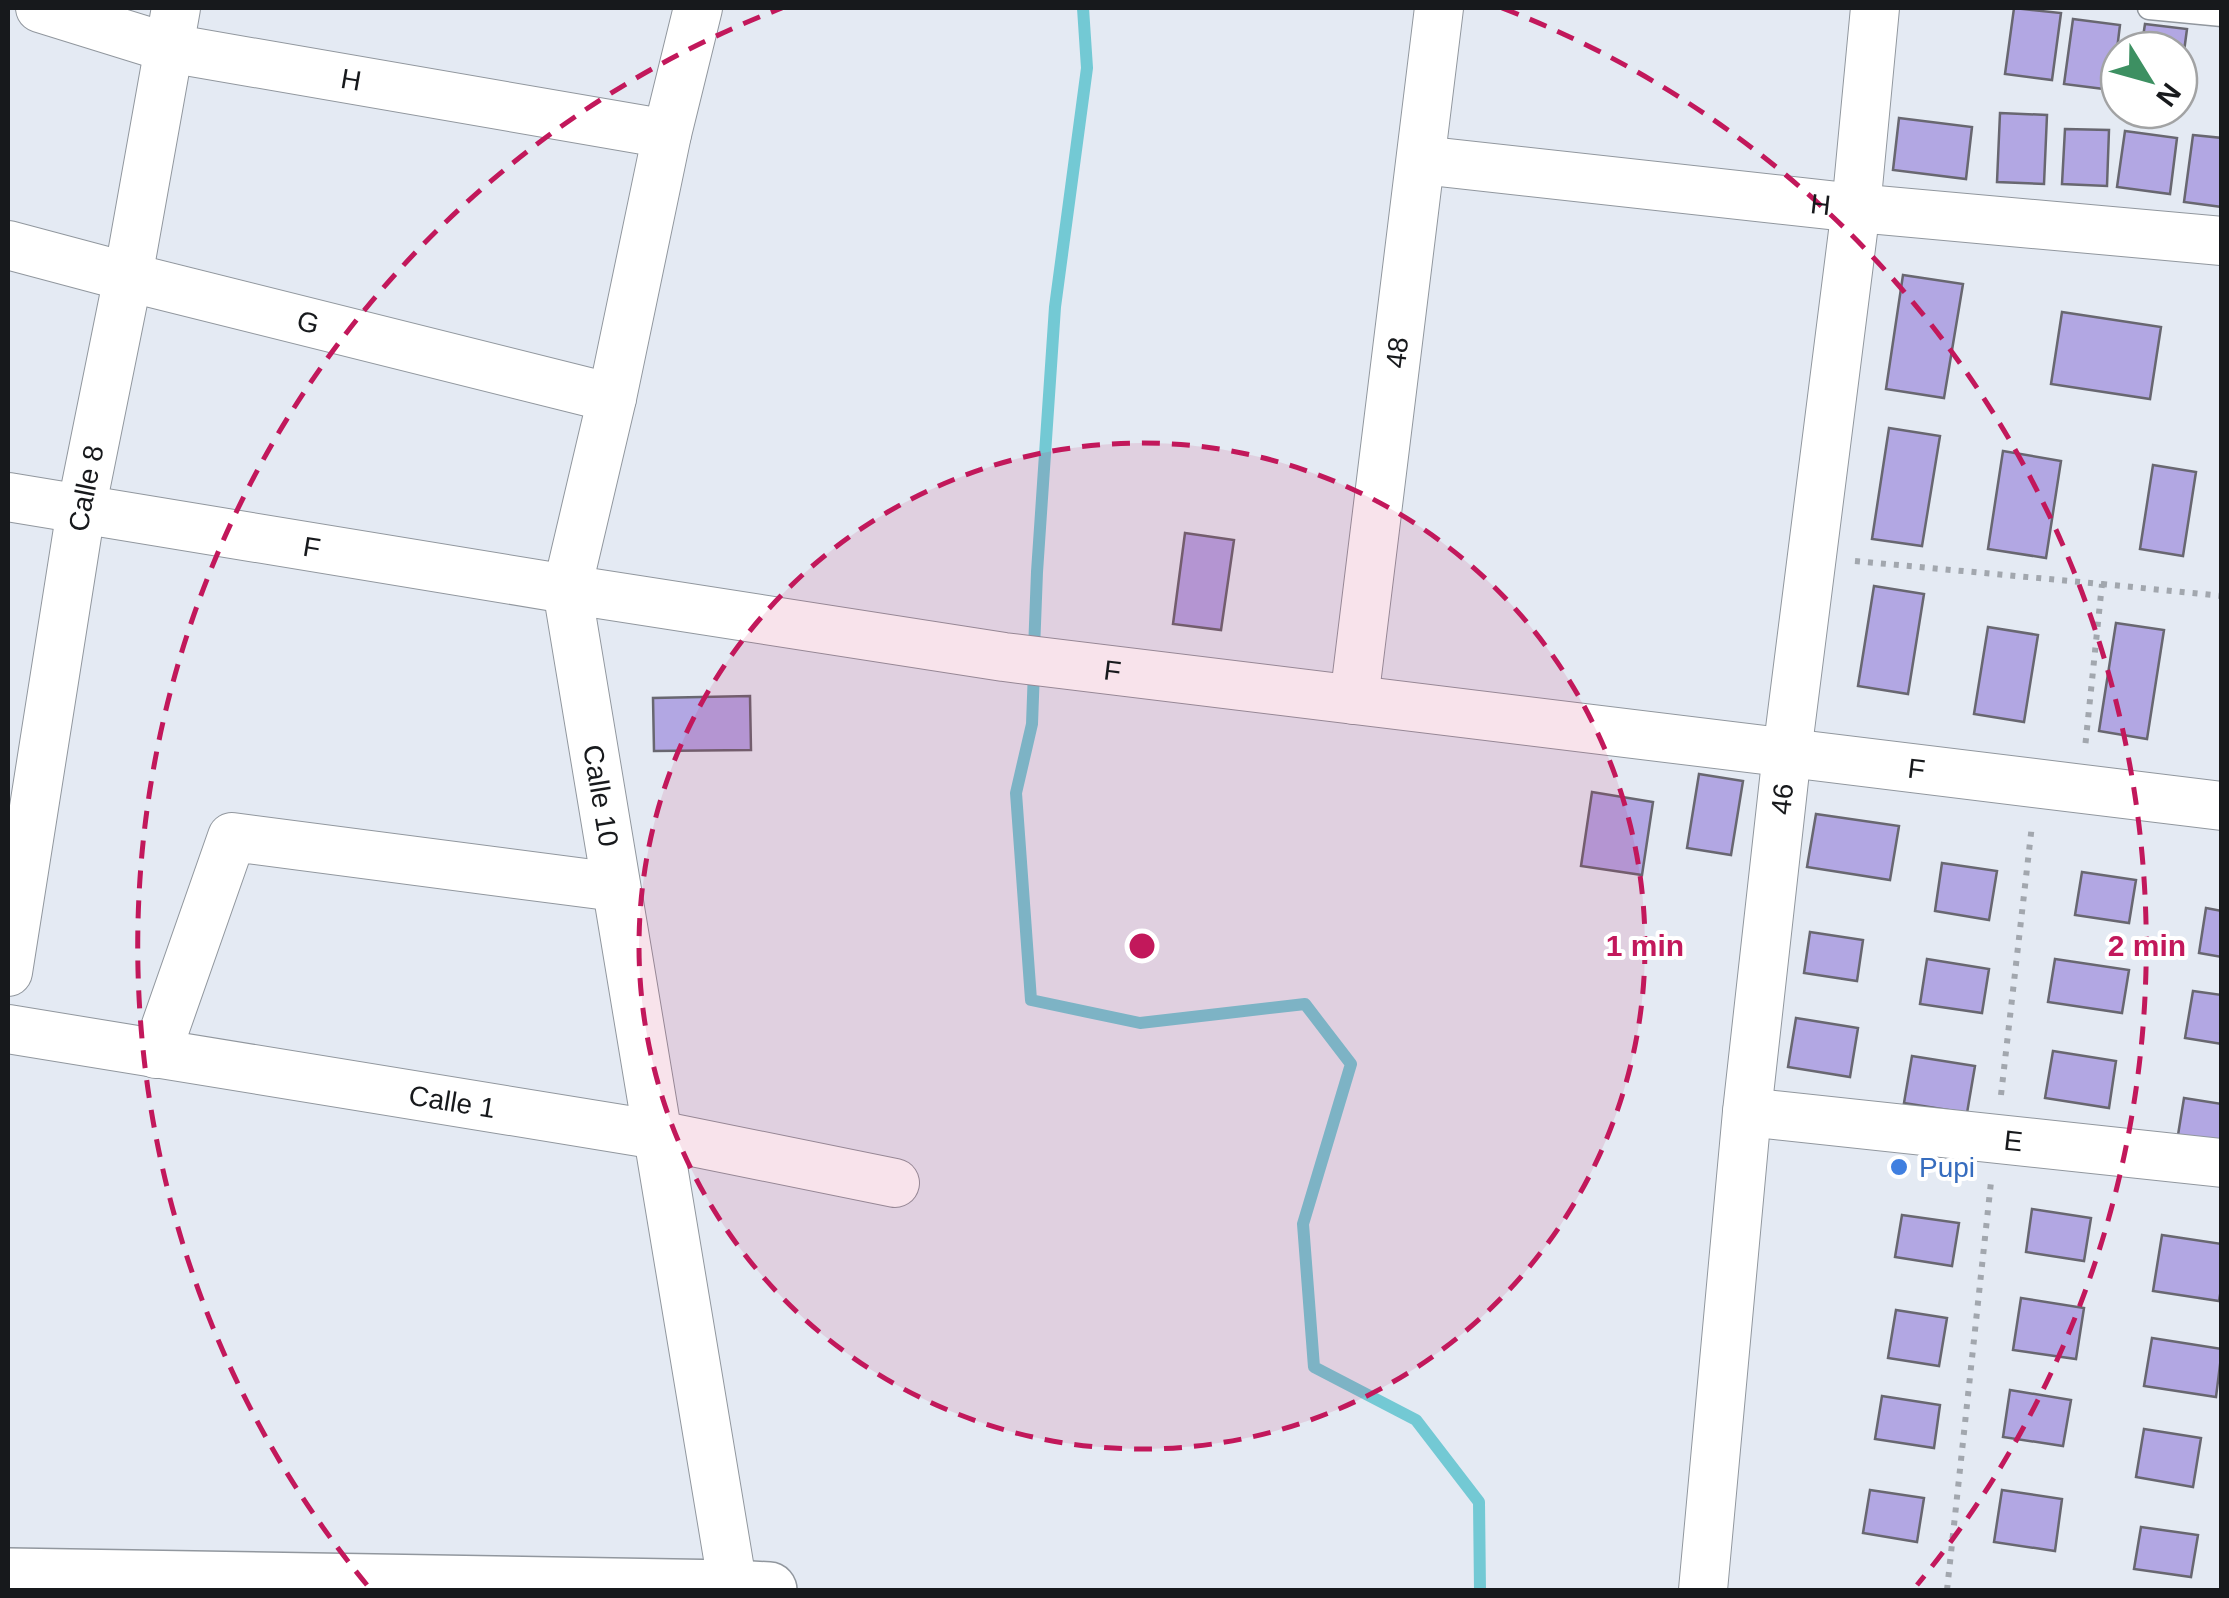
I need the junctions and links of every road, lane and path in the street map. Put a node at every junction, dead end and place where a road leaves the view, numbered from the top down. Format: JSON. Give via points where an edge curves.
{"nodes":[{"id":1,"x":40,"y":8,"type":"edge"},
{"id":2,"x":698,"y":8,"type":"edge"},
{"id":3,"x":1440,"y":8,"type":"edge"},
{"id":4,"x":1875,"y":8,"type":"edge"},
{"id":5,"x":2148,"y":8,"type":"edge"},
{"id":6,"x":2222,"y":15,"type":"edge"},
{"id":7,"x":172,"y":28,"type":"edge"},
{"id":8,"x":667,"y":134,"type":"junction"},
{"id":9,"x":1420,"y":160,"type":"junction"},
{"id":10,"x":1856,"y":208,"type":"junction"},
{"id":11,"x":2222,"y":241,"type":"edge"},
{"id":12,"x":8,"y":245,"type":"edge"},
{"id":13,"x":128,"y":278,"type":"junction"},
{"id":14,"x":612,"y":398,"type":"junction"},
{"id":15,"x":8,"y":497,"type":"edge"},
{"id":16,"x":81,"y":510,"type":"junction"},
{"id":17,"x":1812,"y":556,"type":"junction"},
{"id":18,"x":2102,"y":584,"type":"junction"},
{"id":19,"x":567,"y":590,"type":"junction"},
{"id":20,"x":2222,"y":596,"type":"edge"},
{"id":21,"x":1354,"y":700,"type":"junction"},
{"id":22,"x":1787,"y":753,"type":"junction"},
{"id":23,"x":2081,"y":789,"type":"junction"},
{"id":24,"x":2222,"y":806,"type":"edge"},
{"id":25,"x":616,"y":887,"type":"junction"},
{"id":26,"x":8,"y":972,"type":"edge"},
{"id":27,"x":8,"y":1029,"type":"edge"},
{"id":28,"x":156,"y":1054,"type":"junction"},
{"id":29,"x":1747,"y":1112,"type":"junction"},
{"id":30,"x":658,"y":1135,"type":"junction"},
{"id":31,"x":2222,"y":1163,"type":"edge"},
{"id":32,"x":895,"y":1183,"type":"dead end"},
{"id":33,"x":8,"y":1576,"type":"edge"},
{"id":34,"x":751,"y":1589,"type":"edge"},
{"id":35,"x":1703,"y":1590,"type":"edge"}],
"edges":[{"from":1,"to":7,"type":"street","name":"H"},
{"from":2,"to":8,"type":"street","name":"Calle 10"},
{"from":3,"to":9,"type":"street","name":"48"},
{"from":4,"to":10,"type":"street","name":"46"},
{"from":5,"to":6,"type":"lane"},
{"from":7,"to":8,"type":"street","name":"H"},
{"from":7,"to":13,"type":"street","name":"Calle 8"},
{"from":8,"to":14,"type":"street","name":"Calle 10"},
{"from":9,"to":10,"type":"street","name":"H"},
{"from":9,"to":21,"type":"street","name":"48"},
{"from":10,"to":11,"type":"street","name":"H"},
{"from":10,"to":17,"type":"street","name":"46"},
{"from":12,"to":13,"type":"street","name":"G"},
{"from":13,"to":14,"type":"street","name":"G"},
{"from":13,"to":16,"type":"street","name":"Calle 8"},
{"from":14,"to":19,"type":"street","name":"Calle 10"},
{"from":15,"to":16,"type":"street","name":"F"},
{"from":16,"to":19,"type":"street","name":"F"},
{"from":16,"to":26,"type":"street","name":"Calle 8"},
{"from":17,"to":18,"type":"path"},
{"from":17,"to":22,"type":"street","name":"46"},
{"from":18,"to":20,"type":"path"},
{"from":18,"to":23,"type":"path"},
{"from":19,"to":21,"type":"street","name":"F","via":[[1004,657]]},
{"from":19,"to":25,"type":"street","name":"Calle 10"},
{"from":21,"to":22,"type":"street","name":"F"},
{"from":22,"to":23,"type":"street","name":"F"},
{"from":22,"to":29,"type":"street","name":"46"},
{"from":23,"to":24,"type":"street","name":"F"},
{"from":25,"to":28,"type":"street","via":[[232,837]]},
{"from":25,"to":30,"type":"street","name":"Calle 10"},
{"from":27,"to":28,"type":"street","name":"Calle 1"},
{"from":28,"to":30,"type":"street","name":"Calle 1"},
{"from":29,"to":31,"type":"street","name":"E"},
{"from":29,"to":35,"type":"street","name":"46"},
{"from":30,"to":32,"type":"street","name":"Calle 1"},
{"from":30,"to":34,"type":"street","name":"Calle 10"},
{"from":33,"to":34,"type":"street"}]}
